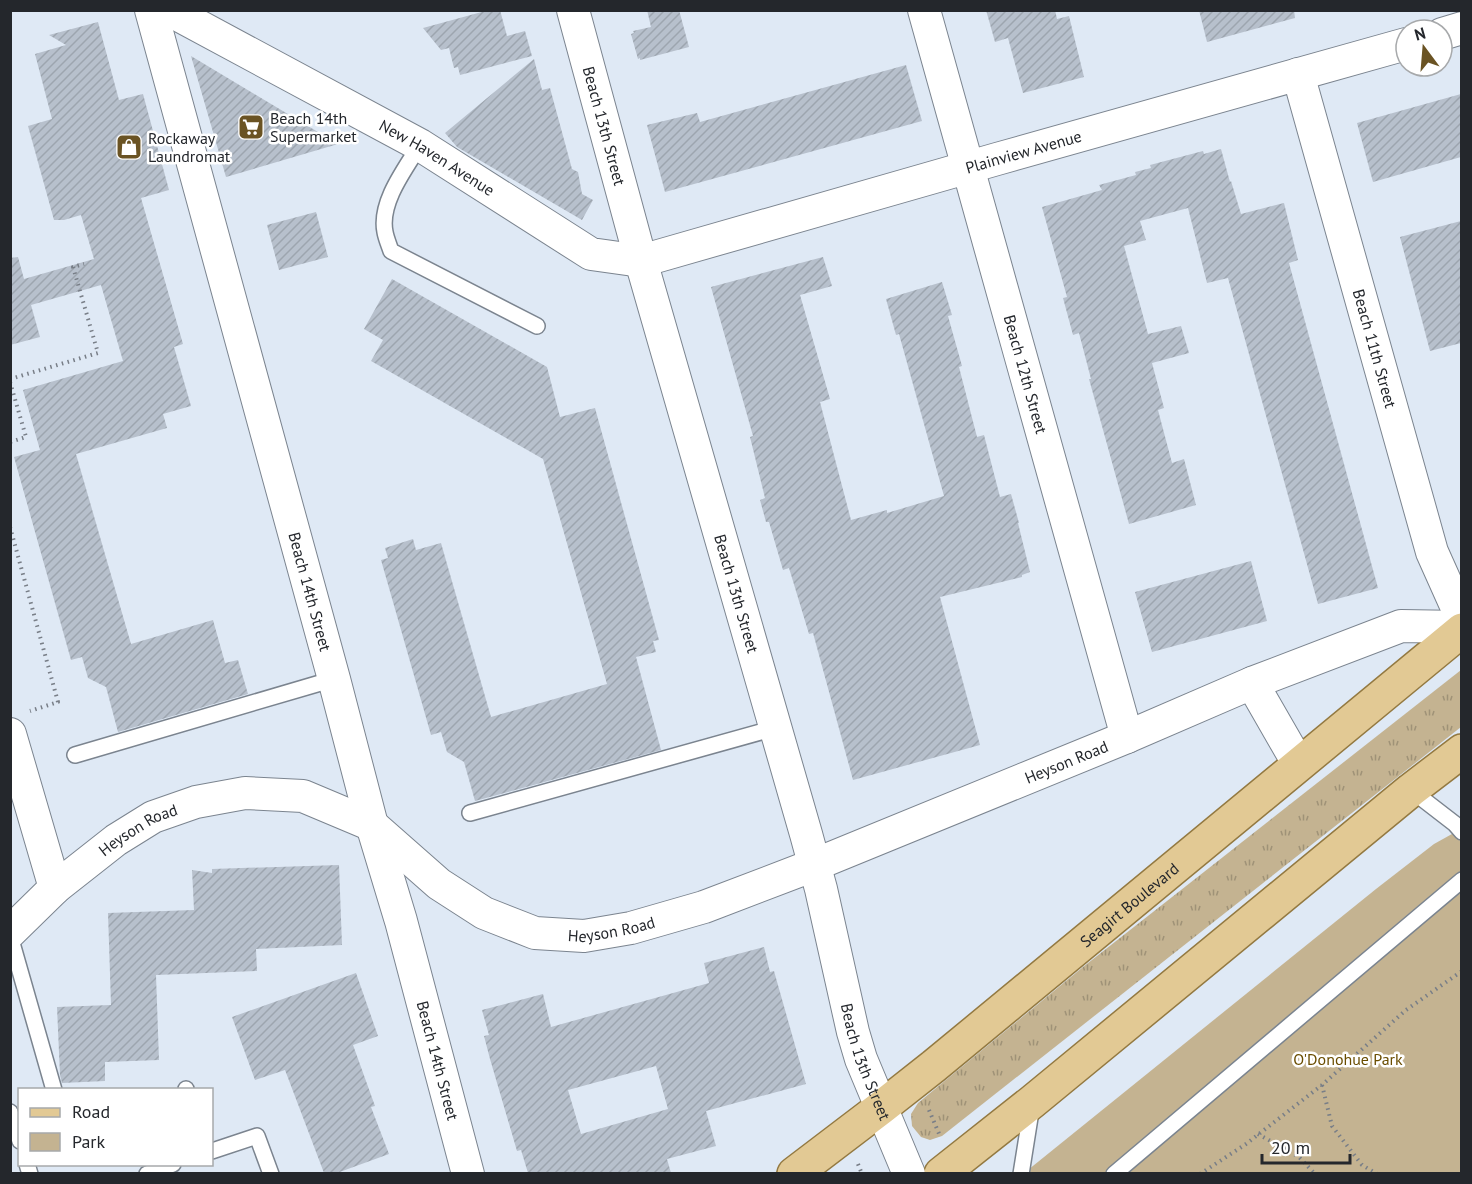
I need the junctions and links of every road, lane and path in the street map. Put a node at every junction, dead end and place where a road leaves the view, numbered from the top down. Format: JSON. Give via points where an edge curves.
{"nodes":[{"id":1,"x":152,"y":10,"type":"edge"},
{"id":2,"x":169,"y":10,"type":"edge"},
{"id":3,"x":573,"y":10,"type":"edge"},
{"id":4,"x":924,"y":10,"type":"edge"},
{"id":5,"x":1394,"y":47,"type":"edge"},
{"id":6,"x":1298,"y":74,"type":"junction"},
{"id":7,"x":420,"y":145,"type":"junction"},
{"id":8,"x":968,"y":167,"type":"junction"},
{"id":9,"x":641,"y":261,"type":"junction"},
{"id":10,"x":84,"y":264,"type":"dead end"},
{"id":11,"x":537,"y":326,"type":"dead end"},
{"id":12,"x":10,"y":380,"type":"edge"},
{"id":13,"x":10,"y":442,"type":"edge"},
{"id":14,"x":10,"y":527,"type":"edge"},
{"id":15,"x":1461,"y":619,"type":"edge"},
{"id":16,"x":1461,"y":628,"type":"edge"},
{"id":17,"x":334,"y":679,"type":"junction"},
{"id":18,"x":1252,"y":684,"type":"junction"},
{"id":19,"x":20,"y":722,"type":"edge"},
{"id":20,"x":775,"y":728,"type":"junction"},
{"id":21,"x":1127,"y":737,"type":"junction"},
{"id":22,"x":1461,"y":752,"type":"edge"},
{"id":23,"x":75,"y":755,"type":"dead end"},
{"id":24,"x":1298,"y":763,"type":"junction"},
{"id":25,"x":1461,"y":770,"type":"edge"},
{"id":26,"x":1411,"y":790,"type":"junction"},
{"id":27,"x":470,"y":813,"type":"dead end"},
{"id":28,"x":372,"y":825,"type":"junction"},
{"id":29,"x":1461,"y":832,"type":"edge"},
{"id":30,"x":814,"y":865,"type":"junction"},
{"id":31,"x":1461,"y":880,"type":"edge"},
{"id":32,"x":55,"y":888,"type":"junction"},
{"id":33,"x":10,"y":934,"type":"edge"},
{"id":34,"x":1461,"y":971,"type":"edge"},
{"id":35,"x":1322,"y":1084,"type":"junction"},
{"id":36,"x":54,"y":1088,"type":"edge"},
{"id":37,"x":1032,"y":1102,"type":"junction"},
{"id":38,"x":927,"y":1105,"type":"dead end"},
{"id":39,"x":882,"y":1107,"type":"junction"},
{"id":40,"x":10,"y":1112,"type":"edge"},
{"id":41,"x":1258,"y":1134,"type":"junction"},
{"id":42,"x":18,"y":1135,"type":"edge"},
{"id":43,"x":941,"y":1138,"type":"dead end"},
{"id":44,"x":213,"y":1151,"type":"edge"},
{"id":45,"x":167,"y":1166,"type":"edge"},
{"id":46,"x":147,"y":1173,"type":"edge"},
{"id":47,"x":271,"y":1173,"type":"edge"},
{"id":48,"x":466,"y":1173,"type":"edge"},
{"id":49,"x":794,"y":1173,"type":"edge"},
{"id":50,"x":909,"y":1173,"type":"edge"},
{"id":51,"x":941,"y":1173,"type":"edge"},
{"id":52,"x":1021,"y":1173,"type":"edge"},
{"id":53,"x":1114,"y":1173,"type":"edge"},
{"id":54,"x":1200,"y":1173,"type":"edge"},
{"id":55,"x":1315,"y":1173,"type":"edge"},
{"id":56,"x":1377,"y":1173,"type":"edge"}],
"edges":[{"from":1,"to":17,"type":"street","name":"Beach 14th Street"},
{"from":2,"to":7,"type":"street","name":"New Haven Avenue"},
{"from":3,"to":9,"type":"street","name":"Beach 13th Street"},
{"from":4,"to":8,"type":"street","name":"Beach 12th Street"},
{"from":5,"to":6,"type":"street","name":"Plainview Avenue"},
{"from":6,"to":8,"type":"street","name":"Plainview Avenue"},
{"from":6,"to":15,"type":"street","name":"Beach 11th Street","via":[[1432,552]]},
{"from":7,"to":9,"type":"street","name":"New Haven Avenue","via":[[591,254]]},
{"from":7,"to":11,"type":"lane","via":[[386,207],[384,231],[391,251]]},
{"from":8,"to":9,"type":"street","name":"Plainview Avenue"},
{"from":8,"to":21,"type":"street","name":"Beach 12th Street"},
{"from":9,"to":20,"type":"street","name":"Beach 13th Street"},
{"from":10,"to":12,"type":"path","via":[[73,267],[98,353]]},
{"from":12,"to":13,"type":"path","via":[[26,437]]},
{"from":14,"to":19,"type":"path","via":[[58,702]]},
{"from":16,"to":18,"type":"street","name":"Heyson Road","via":[[1401,626]]},
{"from":16,"to":24,"type":"main road","name":"Seagirt Boulevard"},
{"from":17,"to":23,"type":"lane"},
{"from":17,"to":28,"type":"street","name":"Beach 14th Street"},
{"from":18,"to":21,"type":"street","name":"Heyson Road"},
{"from":18,"to":24,"type":"street"},
{"from":19,"to":32,"type":"street"},
{"from":20,"to":27,"type":"lane"},
{"from":20,"to":30,"type":"street","name":"Beach 13th Street"},
{"from":21,"to":30,"type":"street","name":"Heyson Road"},
{"from":22,"to":26,"type":"main road"},
{"from":24,"to":39,"type":"main road","name":"Seagirt Boulevard"},
{"from":25,"to":26,"type":"street"},
{"from":26,"to":29,"type":"lane"},
{"from":26,"to":37,"type":"main road"},
{"from":28,"to":30,"type":"street","name":"Heyson Road","via":[[439,884],[484,913],[535,933],[584,936],[631,928],[704,907]]},
{"from":28,"to":32,"type":"street","name":"Heyson Road","via":[[303,796],[245,793],[206,800],[153,817],[116,840]]},
{"from":28,"to":48,"type":"street","name":"Beach 14th Street"},
{"from":30,"to":39,"type":"street","name":"Beach 13th Street","via":[[853,1032]]},
{"from":31,"to":53,"type":"lane"},
{"from":32,"to":33,"type":"street","name":"Heyson Road"},
{"from":33,"to":36,"type":"lane"},
{"from":34,"to":35,"type":"path","via":[[1406,1010]]},
{"from":35,"to":41,"type":"path"},
{"from":35,"to":56,"type":"path","via":[[1332,1126],[1362,1165]]},
{"from":37,"to":51,"type":"main road"},
{"from":37,"to":52,"type":"lane"},
{"from":38,"to":43,"type":"path"},
{"from":39,"to":49,"type":"main road","name":"Seagirt Boulevard"},
{"from":39,"to":50,"type":"street","name":"Beach 13th Street"},
{"from":40,"to":42,"type":"lane"},
{"from":41,"to":54,"type":"path"},
{"from":41,"to":55,"type":"path","via":[[1299,1157]]},
{"from":44,"to":47,"type":"lane","via":[[256,1136]]},
{"from":45,"to":46,"type":"lane"}]}
